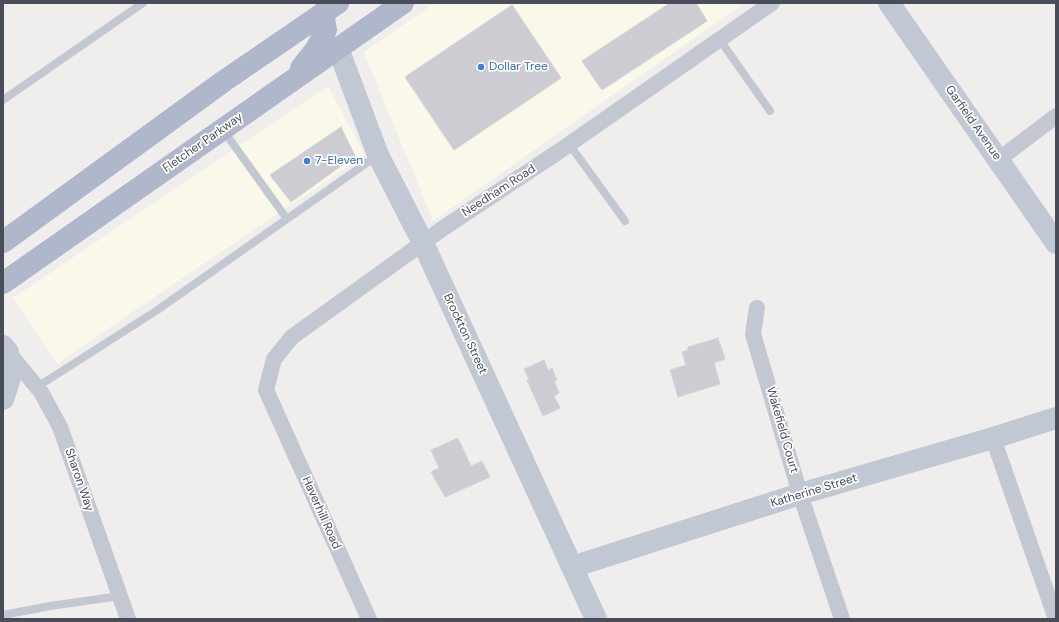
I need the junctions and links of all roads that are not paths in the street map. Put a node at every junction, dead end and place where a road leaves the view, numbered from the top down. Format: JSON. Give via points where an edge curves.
{"nodes":[{"id":1,"x":142,"y":3,"type":"edge"},
{"id":2,"x":352,"y":3,"type":"edge"},
{"id":3,"x":403,"y":3,"type":"edge"},
{"id":4,"x":772,"y":3,"type":"edge"},
{"id":5,"x":889,"y":3,"type":"edge"},
{"id":6,"x":326,"y":6,"type":"edge"},
{"id":7,"x":720,"y":40,"type":"junction"},
{"id":8,"x":338,"y":48,"type":"junction"},
{"id":9,"x":289,"y":83,"type":"junction"},
{"id":10,"x":3,"y":100,"type":"edge"},
{"id":11,"x":770,"y":111,"type":"dead end"},
{"id":12,"x":1056,"y":116,"type":"edge"},
{"id":13,"x":223,"y":129,"type":"junction"},
{"id":14,"x":569,"y":144,"type":"junction"},
{"id":15,"x":378,"y":154,"type":"junction"},
{"id":16,"x":998,"y":160,"type":"junction"},
{"id":17,"x":287,"y":219,"type":"junction"},
{"id":18,"x":624,"y":221,"type":"dead end"},
{"id":19,"x":3,"y":242,"type":"edge"},
{"id":20,"x":423,"y":243,"type":"junction"},
{"id":21,"x":1056,"y":243,"type":"edge"},
{"id":22,"x":3,"y":283,"type":"edge"},
{"id":23,"x":757,"y":308,"type":"dead end"},
{"id":24,"x":6,"y":349,"type":"edge"},
{"id":25,"x":37,"y":387,"type":"junction"},
{"id":26,"x":3,"y":399,"type":"edge"},
{"id":27,"x":273,"y":408,"type":"joint"},
{"id":28,"x":1056,"y":418,"type":"edge"},
{"id":29,"x":993,"y":438,"type":"junction"},
{"id":30,"x":800,"y":494,"type":"junction"},
{"id":31,"x":572,"y":567,"type":"junction"},
{"id":32,"x":120,"y":596,"type":"junction"},
{"id":33,"x":3,"y":615,"type":"edge"},
{"id":34,"x":128,"y":619,"type":"edge"},
{"id":35,"x":369,"y":619,"type":"edge"},
{"id":36,"x":596,"y":619,"type":"edge"},
{"id":37,"x":842,"y":619,"type":"edge"},
{"id":38,"x":1056,"y":619,"type":"edge"}],
"edges":[{"from":1,"to":10,"type":"lane"},
{"from":2,"to":8,"type":"main road","via":[[341,18]]},
{"from":3,"to":8,"type":"main road","name":"Fletcher Parkway"},
{"from":4,"to":7,"type":"street","name":"Needham Road"},
{"from":5,"to":16,"type":"street","name":"Garfield Avenue"},
{"from":6,"to":9,"type":"main road","via":[[326,30],[316,49]]},
{"from":6,"to":19,"type":"main road"},
{"from":7,"to":11,"type":"lane"},
{"from":7,"to":14,"type":"street","name":"Needham Road"},
{"from":8,"to":9,"type":"main road","name":"Fletcher Parkway"},
{"from":8,"to":15,"type":"street","name":"Brockton Street"},
{"from":9,"to":13,"type":"main road","name":"Fletcher Parkway"},
{"from":12,"to":16,"type":"street"},
{"from":13,"to":17,"type":"lane"},
{"from":13,"to":22,"type":"main road","name":"Fletcher Parkway"},
{"from":14,"to":18,"type":"lane"},
{"from":14,"to":20,"type":"street","name":"Needham Road"},
{"from":15,"to":17,"type":"lane"},
{"from":15,"to":20,"type":"street","name":"Brockton Street"},
{"from":16,"to":21,"type":"street","name":"Garfield Avenue"},
{"from":17,"to":25,"type":"lane","via":[[156,311]]},
{"from":20,"to":27,"type":"street","name":"Needham Road","via":[[292,337],[274,359],[266,390]]},
{"from":20,"to":31,"type":"street","name":"Brockton Street"},
{"from":23,"to":30,"type":"street","name":"Wakefield Court","via":[[754,334]]},
{"from":24,"to":25,"type":"street","name":"Sharon Way"},
{"from":24,"to":26,"type":"street","via":[[10,378]]},
{"from":25,"to":32,"type":"street","name":"Sharon Way","via":[[60,426]]},
{"from":27,"to":35,"type":"street","name":"Haverhill Road"},
{"from":28,"to":29,"type":"street","name":"Katherine Street"},
{"from":29,"to":30,"type":"street","name":"Katherine Street"},
{"from":29,"to":38,"type":"street"},
{"from":30,"to":31,"type":"street","name":"Katherine Street"},
{"from":30,"to":37,"type":"street","name":"Wakefield Court"},
{"from":31,"to":36,"type":"street","name":"Brockton Street"},
{"from":32,"to":33,"type":"lane"},
{"from":32,"to":34,"type":"street","name":"Sharon Way"}]}
